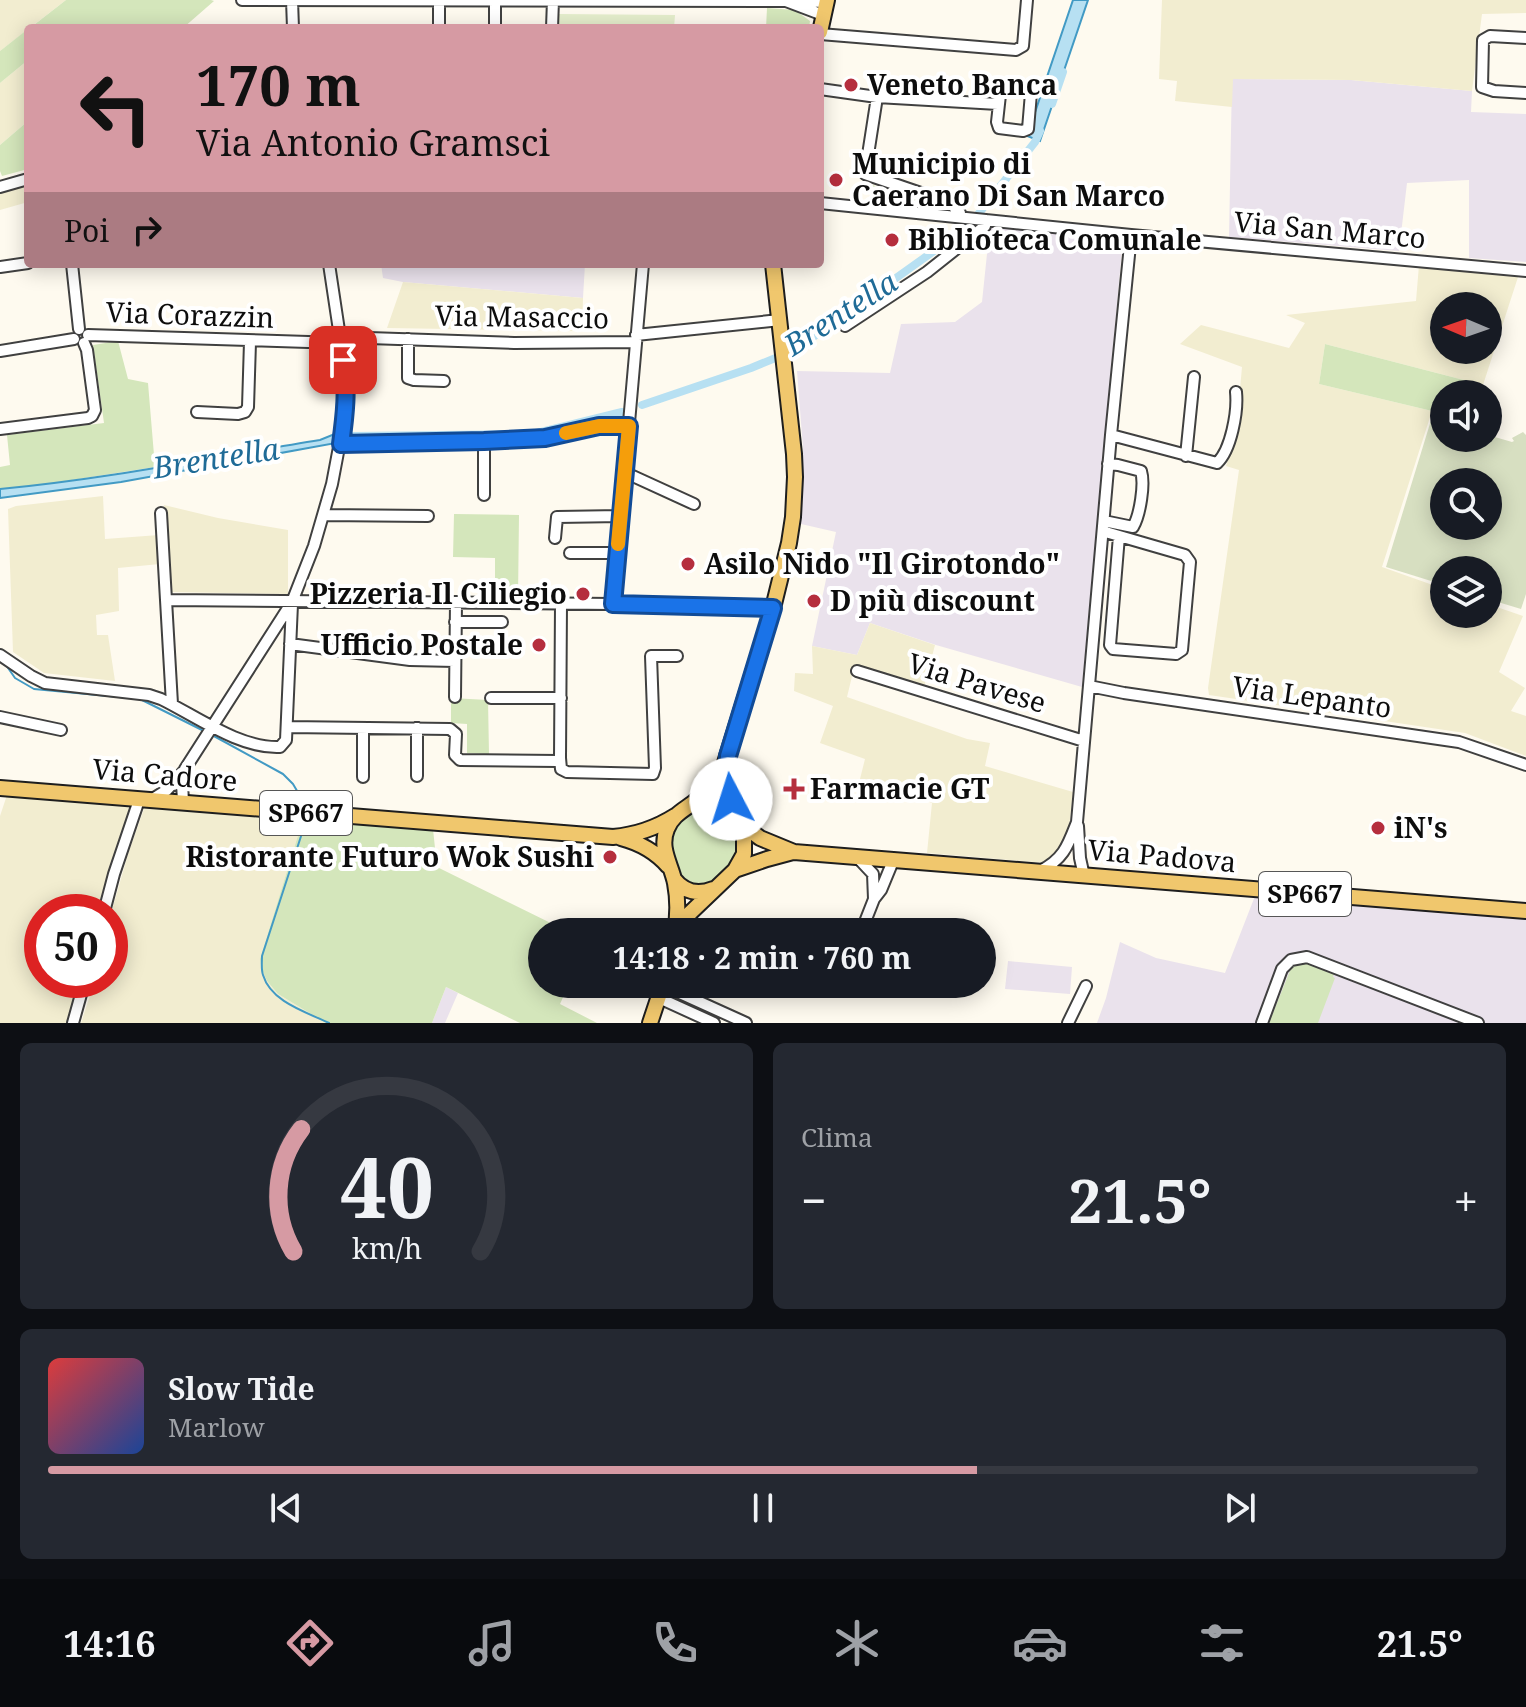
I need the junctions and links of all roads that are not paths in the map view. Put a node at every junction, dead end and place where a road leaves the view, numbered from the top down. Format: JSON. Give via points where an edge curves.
{"nodes":[{"id":1,"x":242,"y":0,"type":"edge"},
{"id":2,"x":644,"y":0,"type":"edge"},
{"id":3,"x":1027,"y":0,"type":"edge"},
{"id":4,"x":292,"y":1,"type":"edge"},
{"id":5,"x":439,"y":1,"type":"edge"},
{"id":6,"x":553,"y":1,"type":"edge"},
{"id":7,"x":722,"y":1,"type":"edge"},
{"id":8,"x":786,"y":1,"type":"edge"},
{"id":9,"x":495,"y":2,"type":"junction"},
{"id":10,"x":825,"y":6,"type":"edge"},
{"id":11,"x":293,"y":24,"type":"edge"},
{"id":12,"x":439,"y":24,"type":"edge"},
{"id":13,"x":495,"y":24,"type":"edge"},
{"id":14,"x":552,"y":24,"type":"edge"},
{"id":15,"x":824,"y":33,"type":"edge"},
{"id":16,"x":1526,"y":38,"type":"edge"},
{"id":17,"x":824,"y":90,"type":"edge"},
{"id":18,"x":1526,"y":93,"type":"edge"},
{"id":19,"x":877,"y":97,"type":"junction"},
{"id":20,"x":998,"y":104,"type":"junction"},
{"id":21,"x":24,"y":180,"type":"edge"},
{"id":22,"x":0,"y":187,"type":"edge"},
{"id":23,"x":824,"y":203,"type":"edge"},
{"id":24,"x":962,"y":217,"type":"junction"},
{"id":25,"x":981,"y":219,"type":"junction"},
{"id":26,"x":1131,"y":235,"type":"junction"},
{"id":27,"x":24,"y":264,"type":"edge"},
{"id":28,"x":0,"y":267,"type":"edge"},
{"id":29,"x":72,"y":268,"type":"edge"},
{"id":30,"x":330,"y":268,"type":"edge"},
{"id":31,"x":643,"y":268,"type":"edge"},
{"id":32,"x":774,"y":268,"type":"edge"},
{"id":33,"x":1526,"y":271,"type":"edge"},
{"id":34,"x":780,"y":320,"type":"junction"},
{"id":35,"x":845,"y":326,"type":"dead end"},
{"id":36,"x":81,"y":337,"type":"junction"},
{"id":37,"x":636,"y":338,"type":"junction"},
{"id":38,"x":408,"y":339,"type":"junction"},
{"id":39,"x":339,"y":340,"type":"junction"},
{"id":40,"x":250,"y":342,"type":"junction"},
{"id":41,"x":0,"y":351,"type":"edge"},
{"id":42,"x":1194,"y":377,"type":"dead end"},
{"id":43,"x":444,"y":381,"type":"dead end"},
{"id":44,"x":1236,"y":392,"type":"dead end"},
{"id":45,"x":197,"y":412,"type":"dead end"},
{"id":46,"x":629,"y":426,"type":"junction"},
{"id":47,"x":0,"y":429,"type":"edge"},
{"id":48,"x":1111,"y":435,"type":"junction"},
{"id":49,"x":484,"y":441,"type":"junction"},
{"id":50,"x":341,"y":443,"type":"junction"},
{"id":51,"x":1186,"y":456,"type":"junction"},
{"id":52,"x":1108,"y":464,"type":"junction"},
{"id":53,"x":624,"y":472,"type":"junction"},
{"id":54,"x":484,"y":495,"type":"dead end"},
{"id":55,"x":694,"y":504,"type":"dead end"},
{"id":56,"x":161,"y":513,"type":"dead end"},
{"id":57,"x":323,"y":515,"type":"junction"},
{"id":58,"x":428,"y":516,"type":"dead end"},
{"id":59,"x":621,"y":516,"type":"junction"},
{"id":60,"x":1103,"y":526,"type":"junction"},
{"id":61,"x":1119,"y":536,"type":"junction"},
{"id":62,"x":555,"y":538,"type":"dead end"},
{"id":63,"x":570,"y":553,"type":"dead end"},
{"id":64,"x":617,"y":553,"type":"junction"},
{"id":65,"x":166,"y":600,"type":"junction"},
{"id":66,"x":292,"y":602,"type":"junction"},
{"id":67,"x":456,"y":602,"type":"junction"},
{"id":68,"x":561,"y":604,"type":"junction"},
{"id":69,"x":613,"y":604,"type":"junction"},
{"id":70,"x":773,"y":608,"type":"junction"},
{"id":71,"x":455,"y":622,"type":"junction"},
{"id":72,"x":502,"y":622,"type":"dead end"},
{"id":73,"x":290,"y":644,"type":"junction"},
{"id":74,"x":677,"y":656,"type":"dead end"},
{"id":75,"x":3,"y":657,"type":"edge"},
{"id":76,"x":455,"y":661,"type":"junction"},
{"id":77,"x":857,"y":671,"type":"dead end"},
{"id":78,"x":1089,"y":686,"type":"junction"},
{"id":79,"x":455,"y":697,"type":"dead end"},
{"id":80,"x":491,"y":698,"type":"dead end"},
{"id":81,"x":561,"y":698,"type":"junction"},
{"id":82,"x":172,"y":704,"type":"junction"},
{"id":83,"x":0,"y":717,"type":"edge"},
{"id":84,"x":287,"y":727,"type":"junction"},
{"id":85,"x":363,"y":728,"type":"junction"},
{"id":86,"x":417,"y":728,"type":"junction"},
{"id":87,"x":61,"y":730,"type":"dead end"},
{"id":88,"x":210,"y":732,"type":"junction"},
{"id":89,"x":1084,"y":741,"type":"junction"},
{"id":90,"x":728,"y":756,"type":"junction"},
{"id":91,"x":560,"y":758,"type":"junction"},
{"id":92,"x":1526,"y":765,"type":"edge"},
{"id":93,"x":185,"y":769,"type":"junction"},
{"id":94,"x":417,"y":776,"type":"dead end"},
{"id":95,"x":363,"y":777,"type":"dead end"},
{"id":96,"x":171,"y":786,"type":"junction"},
{"id":97,"x":0,"y":788,"type":"edge"},
{"id":98,"x":145,"y":800,"type":"junction"},
{"id":99,"x":179,"y":803,"type":"junction"},
{"id":100,"x":690,"y":805,"type":"junction"},
{"id":101,"x":675,"y":816,"type":"junction"},
{"id":102,"x":738,"y":820,"type":"junction"},
{"id":103,"x":1077,"y":822,"type":"junction"},
{"id":104,"x":613,"y":837,"type":"junction"},
{"id":105,"x":1069,"y":843,"type":"junction"},
{"id":106,"x":794,"y":852,"type":"junction"},
{"id":107,"x":857,"y":857,"type":"junction"},
{"id":108,"x":889,"y":860,"type":"junction"},
{"id":109,"x":735,"y":870,"type":"junction"},
{"id":110,"x":1038,"y":872,"type":"junction"},
{"id":111,"x":672,"y":874,"type":"junction"},
{"id":112,"x":873,"y":874,"type":"junction"},
{"id":113,"x":1068,"y":875,"type":"junction"},
{"id":114,"x":1084,"y":876,"type":"junction"},
{"id":115,"x":716,"y":887,"type":"junction"},
{"id":116,"x":109,"y":894,"type":"edge"},
{"id":117,"x":874,"y":899,"type":"junction"},
{"id":118,"x":1526,"y":911,"type":"edge"},
{"id":119,"x":677,"y":918,"type":"edge"},
{"id":120,"x":687,"y":918,"type":"edge"},
{"id":121,"x":867,"y":918,"type":"edge"},
{"id":122,"x":1086,"y":986,"type":"dead end"},
{"id":123,"x":80,"y":998,"type":"edge"},
{"id":124,"x":658,"y":998,"type":"edge"},
{"id":125,"x":675,"y":998,"type":"edge"},
{"id":126,"x":684,"y":998,"type":"edge"},
{"id":127,"x":73,"y":1023,"type":"edge"},
{"id":128,"x":650,"y":1023,"type":"edge"},
{"id":129,"x":714,"y":1023,"type":"edge"},
{"id":130,"x":746,"y":1023,"type":"edge"},
{"id":131,"x":1068,"y":1023,"type":"edge"},
{"id":132,"x":1262,"y":1023,"type":"edge"},
{"id":133,"x":1478,"y":1023,"type":"edge"}],
"edges":[{"from":1,"to":4,"type":"street"},
{"from":2,"to":6,"type":"street"},
{"from":2,"to":7,"type":"street"},
{"from":3,"to":15,"type":"street","via":[[1023,46],[1016,50]]},
{"from":4,"to":5,"type":"street"},
{"from":4,"to":11,"type":"street"},
{"from":5,"to":9,"type":"street"},
{"from":5,"to":12,"type":"street"},
{"from":6,"to":9,"type":"street"},
{"from":6,"to":14,"type":"street"},
{"from":7,"to":8,"type":"street"},
{"from":8,"to":10,"type":"street"},
{"from":9,"to":13,"type":"street"},
{"from":16,"to":18,"type":"street","via":[[1483,40],[1481,64],[1482,87]]},
{"from":17,"to":19,"type":"street"},
{"from":19,"to":20,"type":"street"},
{"from":19,"to":24,"type":"street","via":[[865,174],[950,203]]},
{"from":20,"to":20,"type":"street","via":[[999,128],[1028,129],[1029,88],[1001,86]]},
{"from":21,"to":22,"type":"street"},
{"from":23,"to":24,"type":"street","name":"Via San Marco"},
{"from":24,"to":25,"type":"street","name":"Via San Marco"},
{"from":25,"to":26,"type":"street","name":"Via San Marco"},
{"from":25,"to":35,"type":"street","via":[[985,226],[927,272]]},
{"from":26,"to":33,"type":"street","name":"Via San Marco"},
{"from":26,"to":48,"type":"street"},
{"from":27,"to":28,"type":"street"},
{"from":29,"to":36,"type":"street"},
{"from":30,"to":39,"type":"street"},
{"from":31,"to":37,"type":"street"},
{"from":32,"to":34,"type":"main road"},
{"from":34,"to":37,"type":"street","name":"Via Masaccio"},
{"from":34,"to":70,"type":"main road","via":[[795,492]]},
{"from":36,"to":40,"type":"street","name":"Via Corazzin"},
{"from":36,"to":41,"type":"street","name":"Via Corazzin"},
{"from":36,"to":47,"type":"street","via":[[87,350],[92,416]]},
{"from":37,"to":38,"type":"street","name":"Via Masaccio","via":[[514,343]]},
{"from":37,"to":46,"type":"street"},
{"from":38,"to":39,"type":"street","name":"Via Masaccio"},
{"from":38,"to":43,"type":"street","name":"Via Masaccio","via":[[408,378]]},
{"from":39,"to":40,"type":"street","name":"Via Corazzin"},
{"from":39,"to":50,"type":"street","via":[[346,377]]},
{"from":40,"to":45,"type":"street","via":[[245,412]]},
{"from":42,"to":51,"type":"street"},
{"from":44,"to":51,"type":"street","via":[[1225,455],[1217,463]]},
{"from":46,"to":49,"type":"street"},
{"from":46,"to":53,"type":"street"},
{"from":48,"to":51,"type":"street"},
{"from":48,"to":52,"type":"street"},
{"from":49,"to":50,"type":"street"},
{"from":49,"to":54,"type":"street"},
{"from":50,"to":57,"type":"street"},
{"from":52,"to":60,"type":"street"},
{"from":52,"to":60,"type":"street","via":[[1141,471],[1144,479],[1133,527]]},
{"from":53,"to":55,"type":"street"},
{"from":53,"to":59,"type":"street"},
{"from":56,"to":65,"type":"street"},
{"from":57,"to":58,"type":"street"},
{"from":57,"to":66,"type":"street"},
{"from":59,"to":62,"type":"street","via":[[557,517]]},
{"from":59,"to":64,"type":"street"},
{"from":60,"to":61,"type":"street"},
{"from":60,"to":78,"type":"street"},
{"from":61,"to":61,"type":"street","via":[[1185,555],[1190,562],[1182,650],[1176,654],[1110,645]]},
{"from":63,"to":64,"type":"street"},
{"from":64,"to":69,"type":"street"},
{"from":65,"to":66,"type":"street"},
{"from":65,"to":82,"type":"street"},
{"from":66,"to":67,"type":"street"},
{"from":66,"to":73,"type":"street"},
{"from":66,"to":88,"type":"street"},
{"from":67,"to":68,"type":"street"},
{"from":67,"to":71,"type":"street"},
{"from":68,"to":69,"type":"street"},
{"from":68,"to":81,"type":"street"},
{"from":69,"to":70,"type":"street"},
{"from":70,"to":90,"type":"main road"},
{"from":71,"to":72,"type":"street"},
{"from":71,"to":76,"type":"street"},
{"from":73,"to":76,"type":"street"},
{"from":73,"to":84,"type":"street"},
{"from":74,"to":91,"type":"street","via":[[651,656],[653,774],[567,772],[561,769]]},
{"from":75,"to":82,"type":"street","via":[[45,683],[140,693]]},
{"from":76,"to":79,"type":"street"},
{"from":77,"to":89,"type":"street","name":"Via Pavese"},
{"from":78,"to":89,"type":"street"},
{"from":78,"to":92,"type":"street","name":"Via Lepanto","via":[[1459,742]]},
{"from":80,"to":81,"type":"street"},
{"from":81,"to":91,"type":"street"},
{"from":82,"to":88,"type":"street"},
{"from":83,"to":87,"type":"street","name":"Via Cadore"},
{"from":84,"to":85,"type":"street"},
{"from":84,"to":88,"type":"street","via":[[284,744],[276,747]]},
{"from":85,"to":86,"type":"street"},
{"from":85,"to":95,"type":"street"},
{"from":86,"to":91,"type":"street","via":[[454,731],[460,760]]},
{"from":86,"to":94,"type":"street"},
{"from":88,"to":93,"type":"street"},
{"from":89,"to":103,"type":"street"},
{"from":90,"to":100,"type":"main road","via":[[715,782]]},
{"from":90,"to":102,"type":"main road","via":[[728,784]]},
{"from":93,"to":96,"type":"street"},
{"from":93,"to":99,"type":"street"},
{"from":96,"to":98,"type":"street"},
{"from":96,"to":99,"type":"street","via":[[170,794]]},
{"from":97,"to":98,"type":"main road","name":"Via Cadore","number":"SP667"},
{"from":98,"to":99,"type":"main road","name":"Via Cadore","number":"SP667"},
{"from":98,"to":116,"type":"street"},
{"from":99,"to":104,"type":"main road","name":"Via Cadore","number":"SP667"},
{"from":100,"to":101,"type":"main road"},
{"from":100,"to":102,"type":"main road","via":[[714,803]]},
{"from":101,"to":104,"type":"main road","name":"Via Cadore","number":"SP667","via":[[638,833]]},
{"from":101,"to":111,"type":"main road","via":[[664,839]]},
{"from":102,"to":106,"type":"main road","name":"Via Padova","number":"SP667","via":[[760,838]]},
{"from":102,"to":109,"type":"main road","via":[[745,848]]},
{"from":103,"to":105,"type":"street"},
{"from":103,"to":114,"type":"street"},
{"from":104,"to":111,"type":"main road","name":"Via Cadore","number":"SP667","via":[[649,849]]},
{"from":105,"to":110,"type":"street","via":[[1062,857]]},
{"from":105,"to":113,"type":"street"},
{"from":106,"to":107,"type":"main road","name":"Via Padova","number":"SP667"},
{"from":106,"to":109,"type":"main road","name":"Via Padova","number":"SP667"},
{"from":107,"to":108,"type":"main road","name":"Via Padova","number":"SP667"},
{"from":107,"to":112,"type":"street"},
{"from":108,"to":110,"type":"main road","name":"Via Padova","number":"SP667"},
{"from":108,"to":112,"type":"street"},
{"from":108,"to":117,"type":"street"},
{"from":109,"to":115,"type":"main road"},
{"from":110,"to":113,"type":"main road","name":"Via Padova","number":"SP667"},
{"from":111,"to":115,"type":"main road","via":[[694,892]]},
{"from":111,"to":119,"type":"main road"},
{"from":112,"to":117,"type":"street"},
{"from":113,"to":114,"type":"main road","name":"Via Padova","number":"SP667"},
{"from":114,"to":118,"type":"main road","name":"Via Padova","number":"SP667"},
{"from":115,"to":120,"type":"main road"},
{"from":117,"to":121,"type":"street"},
{"from":122,"to":131,"type":"street"},
{"from":123,"to":127,"type":"street"},
{"from":124,"to":128,"type":"main road"},
{"from":125,"to":129,"type":"street"},
{"from":126,"to":130,"type":"street"},
{"from":132,"to":133,"type":"street","via":[[1282,969],[1291,960],[1307,957]]}]}
